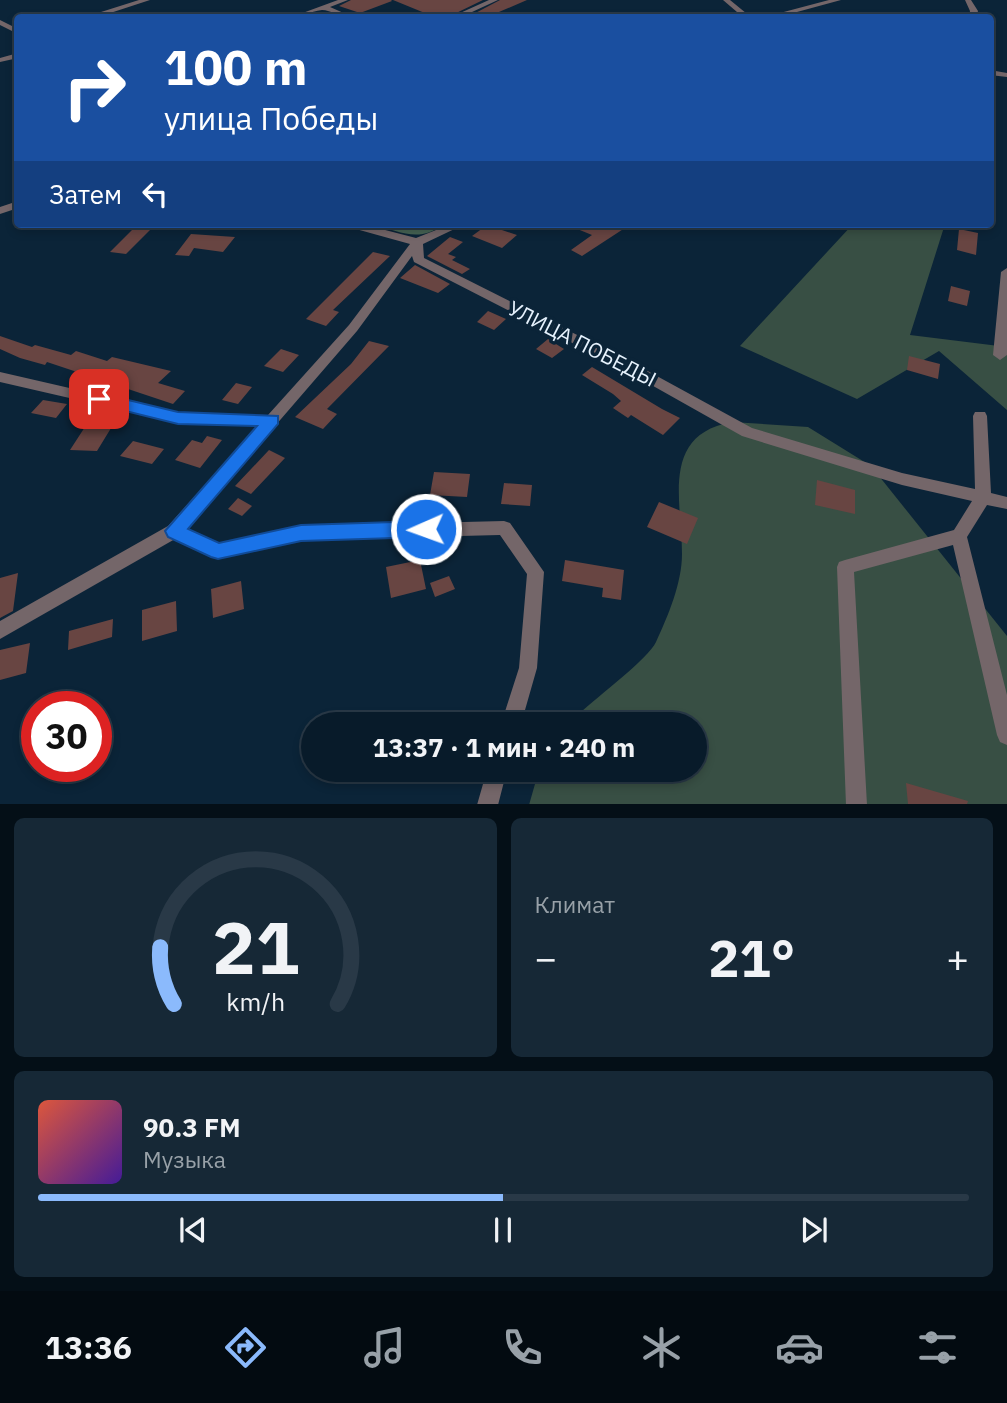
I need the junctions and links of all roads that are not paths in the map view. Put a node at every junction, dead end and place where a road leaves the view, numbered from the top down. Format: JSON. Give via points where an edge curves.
{"nodes":[{"id":1,"x":147,"y":0,"type":"edge"},
{"id":2,"x":345,"y":0,"type":"edge"},
{"id":3,"x":495,"y":0,"type":"edge"},
{"id":4,"x":726,"y":0,"type":"edge"},
{"id":5,"x":838,"y":0,"type":"edge"},
{"id":6,"x":323,"y":7,"type":"junction"},
{"id":7,"x":99,"y":14,"type":"edge"},
{"id":8,"x":303,"y":14,"type":"edge"},
{"id":9,"x":341,"y":14,"type":"edge"},
{"id":10,"x":462,"y":14,"type":"edge"},
{"id":11,"x":744,"y":14,"type":"edge"},
{"id":12,"x":780,"y":14,"type":"edge"},
{"id":13,"x":364,"y":228,"type":"edge"},
{"id":14,"x":442,"y":228,"type":"edge"},
{"id":15,"x":449,"y":228,"type":"edge"},
{"id":16,"x":436,"y":233,"type":"junction"},
{"id":17,"x":417,"y":242,"type":"junction"},
{"id":18,"x":1007,"y":272,"type":"edge"},
{"id":19,"x":1000,"y":355,"type":"dead end"},
{"id":20,"x":0,"y":377,"type":"edge"},
{"id":21,"x":980,"y":416,"type":"dead end"},
{"id":22,"x":272,"y":420,"type":"junction"},
{"id":23,"x":983,"y":498,"type":"junction"},
{"id":24,"x":1007,"y":503,"type":"edge"},
{"id":25,"x":174,"y":531,"type":"junction"},
{"id":26,"x":960,"y":536,"type":"junction"},
{"id":27,"x":0,"y":631,"type":"edge"},
{"id":28,"x":515,"y":712,"type":"edge"},
{"id":29,"x":1007,"y":735,"type":"edge"},
{"id":30,"x":493,"y":782,"type":"edge"},
{"id":31,"x":486,"y":804,"type":"edge"},
{"id":32,"x":857,"y":804,"type":"edge"}],
"edges":[{"from":1,"to":7,"type":"street"},
{"from":2,"to":6,"type":"street"},
{"from":3,"to":10,"type":"street"},
{"from":4,"to":11,"type":"street"},
{"from":5,"to":12,"type":"street"},
{"from":6,"to":8,"type":"street"},
{"from":6,"to":9,"type":"street"},
{"from":13,"to":17,"type":"street"},
{"from":14,"to":16,"type":"street"},
{"from":15,"to":16,"type":"street"},
{"from":16,"to":17,"type":"street"},
{"from":17,"to":22,"type":"street","via":[[353,328]]},
{"from":17,"to":23,"type":"street","name":"УЛИЦА ПОБЕДЫ","via":[[418,260],[618,360],[747,432],[902,479]]},
{"from":18,"to":19,"type":"street"},
{"from":20,"to":22,"type":"street","via":[[178,418]]},
{"from":21,"to":23,"type":"street"},
{"from":22,"to":25,"type":"street"},
{"from":23,"to":24,"type":"street","name":"УЛИЦА ПОБЕДЫ"},
{"from":23,"to":26,"type":"street"},
{"from":25,"to":27,"type":"street"},
{"from":25,"to":28,"type":"street","via":[[218,551],[301,533],[504,528],[536,572],[528,668]]},
{"from":26,"to":29,"type":"street"},
{"from":26,"to":32,"type":"street","via":[[845,567]]},
{"from":30,"to":31,"type":"street"}]}
